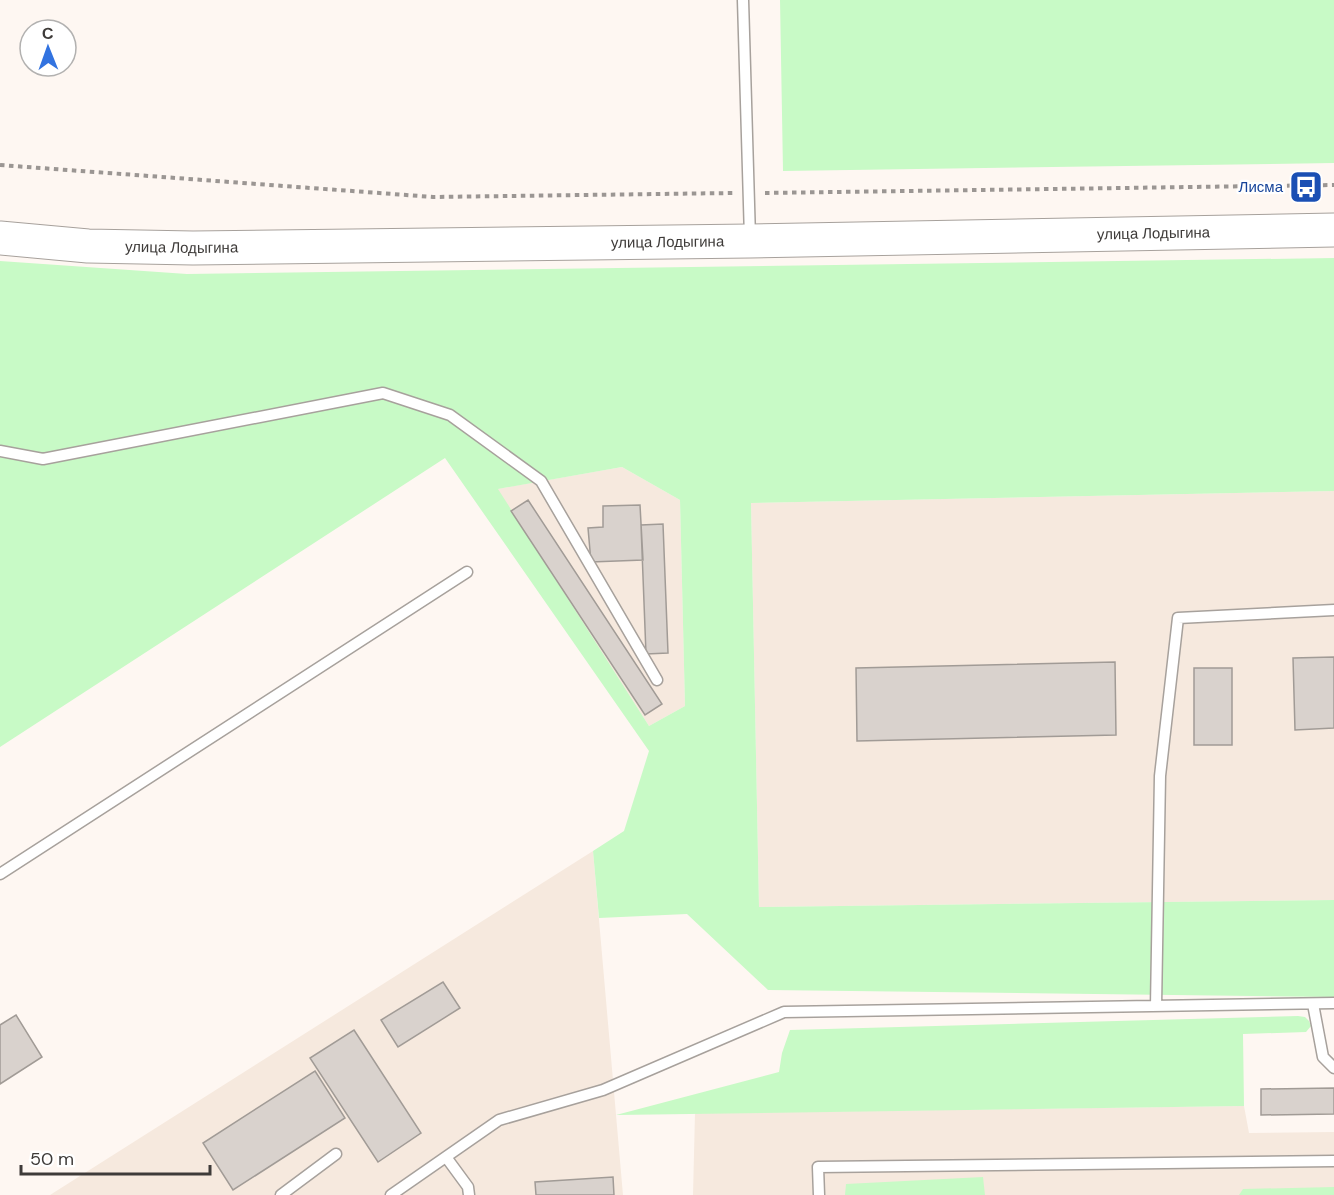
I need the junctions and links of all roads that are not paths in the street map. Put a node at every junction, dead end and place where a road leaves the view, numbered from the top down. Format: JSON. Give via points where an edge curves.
{"nodes":[{"id":1,"x":743,"y":0,"type":"edge"},
{"id":2,"x":1334,"y":230,"type":"edge"},
{"id":3,"x":0,"y":238,"type":"edge"},
{"id":4,"x":750,"y":241,"type":"junction"},
{"id":5,"x":0,"y":451,"type":"edge"},
{"id":6,"x":467,"y":572,"type":"dead end"},
{"id":7,"x":1334,"y":610,"type":"edge"},
{"id":8,"x":657,"y":680,"type":"dead end"},
{"id":9,"x":0,"y":874,"type":"edge"},
{"id":10,"x":1312,"y":1004,"type":"junction"},
{"id":11,"x":1334,"y":1004,"type":"edge"},
{"id":12,"x":1156,"y":1006,"type":"junction"},
{"id":13,"x":1334,"y":1068,"type":"edge"},
{"id":14,"x":336,"y":1154,"type":"dead end"},
{"id":15,"x":446,"y":1157,"type":"junction"},
{"id":16,"x":1334,"y":1161,"type":"edge"},
{"id":17,"x":281,"y":1195,"type":"edge"},
{"id":18,"x":391,"y":1195,"type":"edge"},
{"id":19,"x":469,"y":1195,"type":"edge"},
{"id":20,"x":819,"y":1195,"type":"edge"}],
"edges":[{"from":1,"to":4,"type":"lane"},
{"from":2,"to":4,"type":"main road","name":"улица Лодыгина"},
{"from":3,"to":4,"type":"main road","name":"улица Лодыгина","via":[[88,246],[181,248]]},
{"from":5,"to":8,"type":"lane","via":[[43,459],[383,393],[450,415],[541,481]]},
{"from":6,"to":9,"type":"lane"},
{"from":7,"to":12,"type":"lane","via":[[1178,618],[1160,776]]},
{"from":10,"to":11,"type":"lane"},
{"from":10,"to":12,"type":"lane"},
{"from":10,"to":13,"type":"lane","via":[[1323,1057]]},
{"from":12,"to":15,"type":"lane","via":[[784,1012],[603,1090],[499,1120]]},
{"from":14,"to":17,"type":"lane"},
{"from":15,"to":18,"type":"lane"},
{"from":15,"to":19,"type":"lane","via":[[468,1187]]},
{"from":16,"to":20,"type":"lane","via":[[818,1167]]}]}
